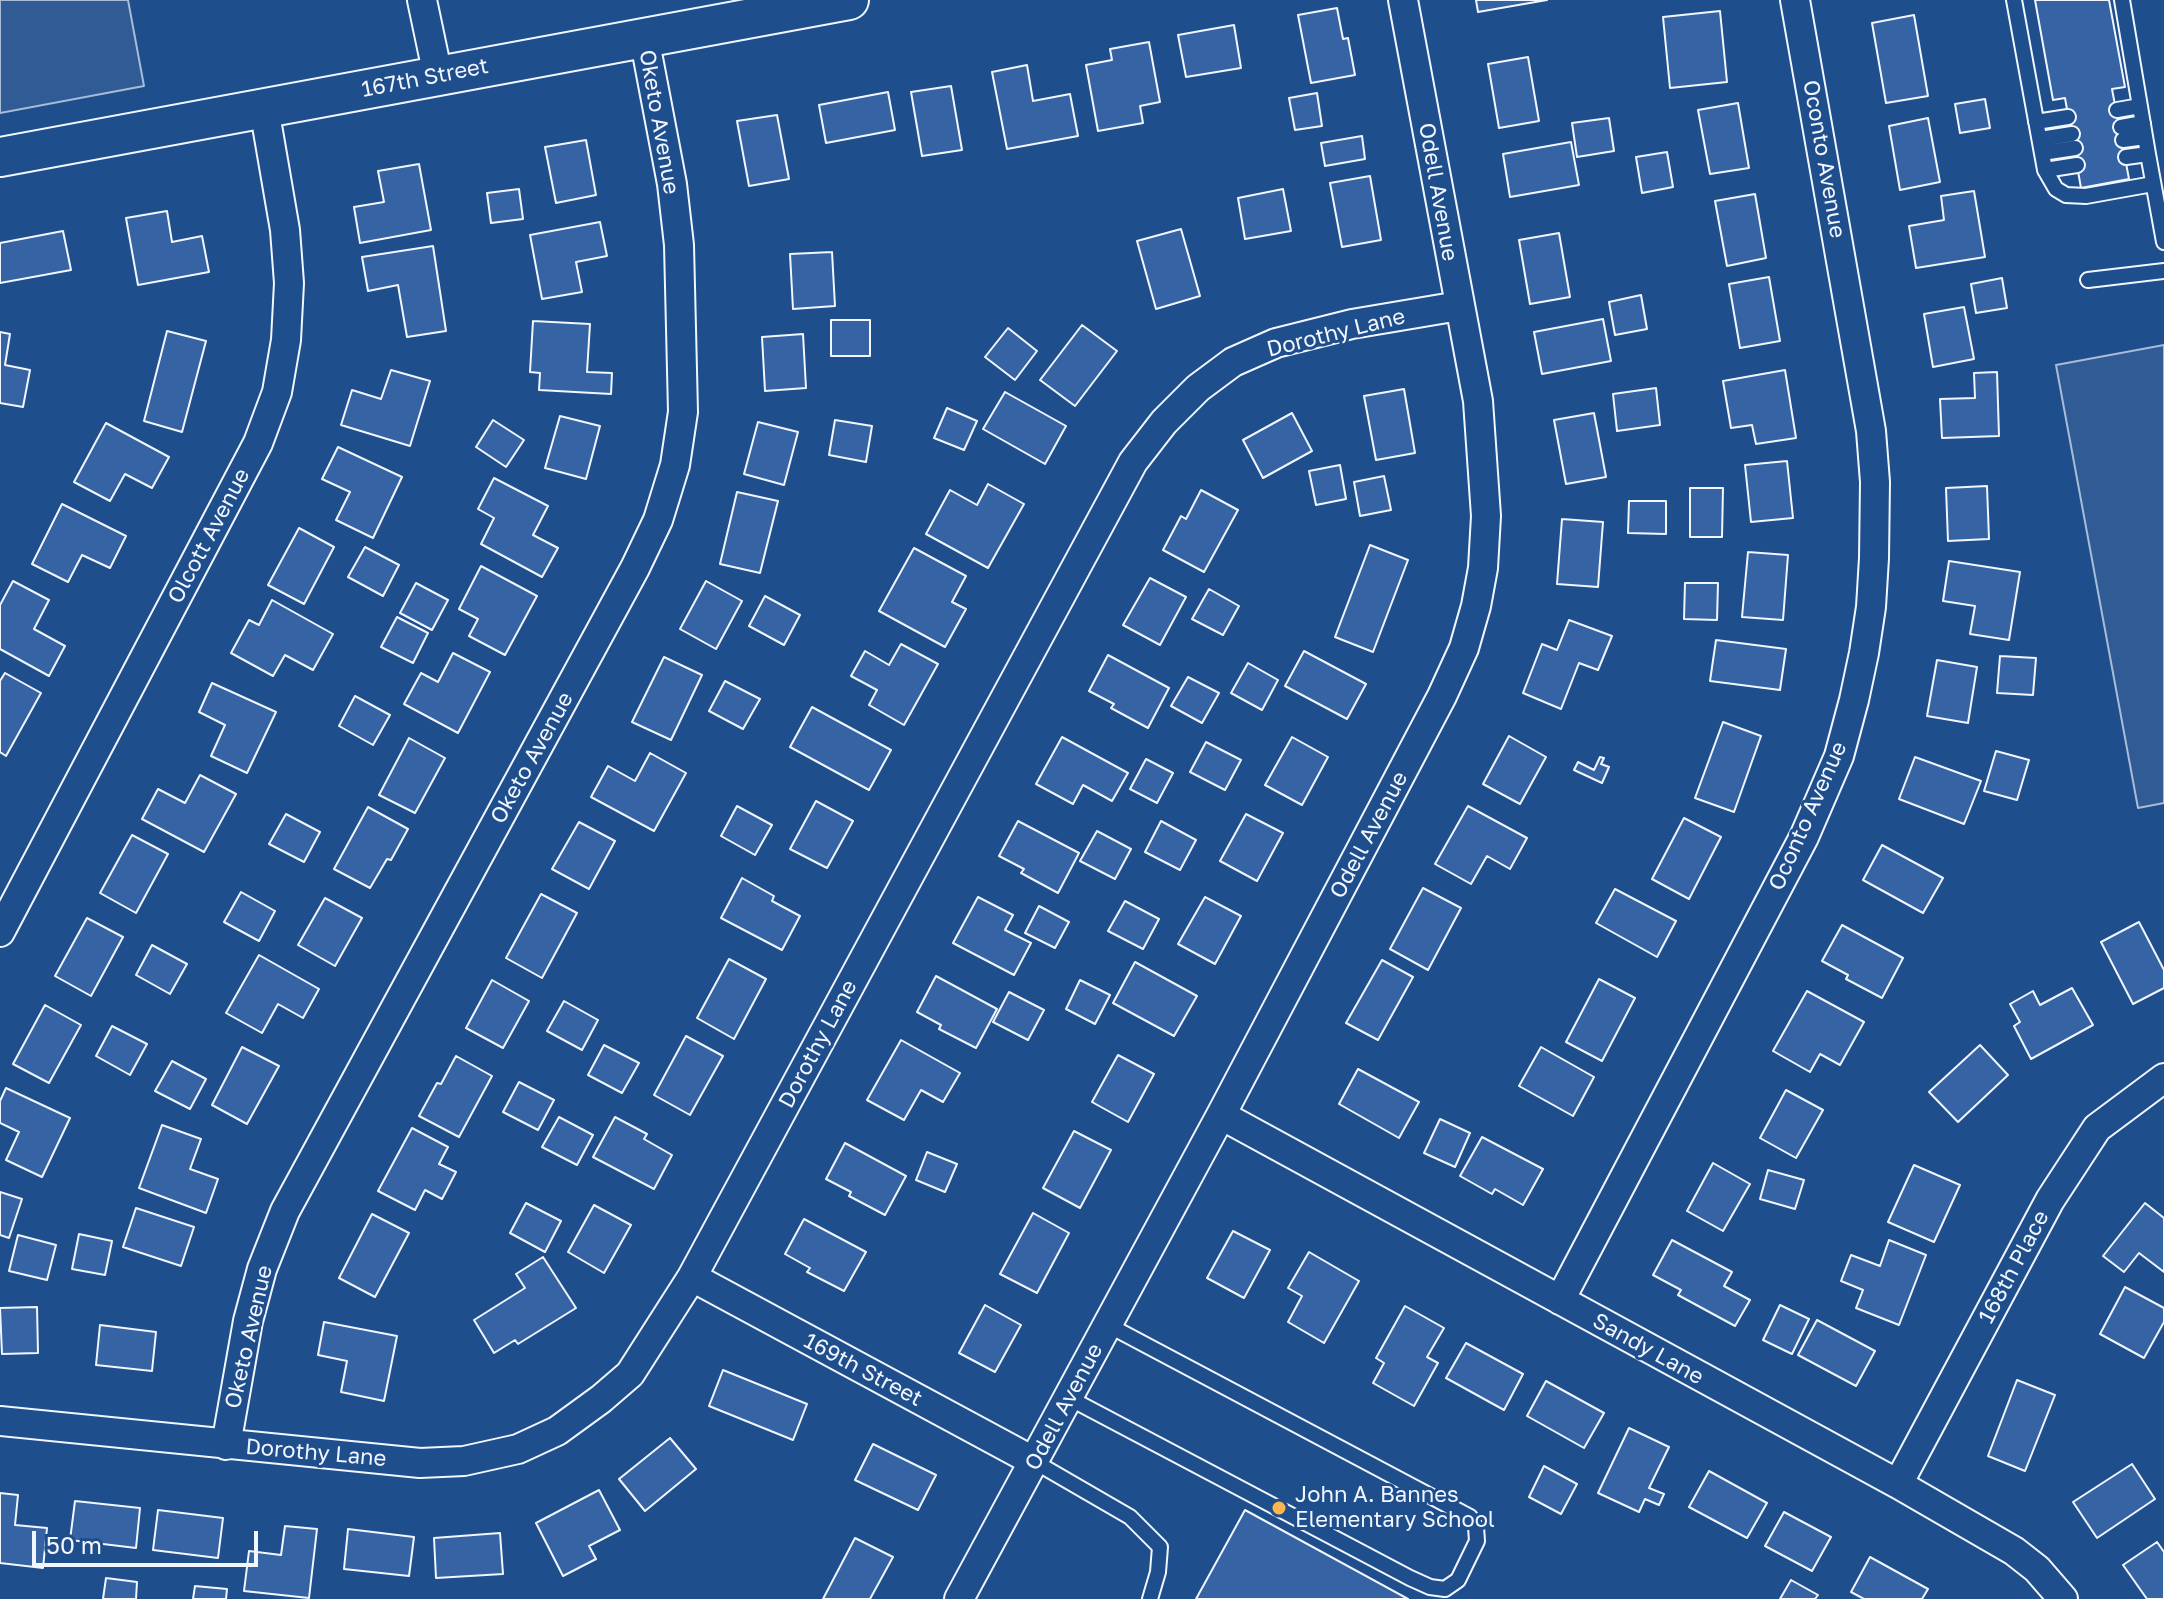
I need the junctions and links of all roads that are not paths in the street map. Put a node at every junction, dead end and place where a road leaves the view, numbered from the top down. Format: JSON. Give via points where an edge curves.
{"nodes":[{"id":1,"x":422,"y":0,"type":"edge"},
{"id":2,"x":849,"y":0,"type":"edge"},
{"id":3,"x":1403,"y":0,"type":"edge"},
{"id":4,"x":1795,"y":0,"type":"edge"},
{"id":5,"x":2014,"y":0,"type":"edge"},
{"id":6,"x":2122,"y":0,"type":"edge"},
{"id":7,"x":644,"y":37,"type":"junction"},
{"id":8,"x":438,"y":76,"type":"junction"},
{"id":9,"x":2140,"y":106,"type":"junction"},
{"id":10,"x":264,"y":108,"type":"junction"},
{"id":11,"x":2117,"y":110,"type":"dead end"},
{"id":12,"x":2068,"y":117,"type":"dead end"},
{"id":13,"x":2036,"y":122,"type":"junction"},
{"id":14,"x":2144,"y":130,"type":"junction"},
{"id":15,"x":2122,"y":133,"type":"dead end"},
{"id":16,"x":2074,"y":141,"type":"dead end"},
{"id":17,"x":2041,"y":146,"type":"junction"},
{"id":18,"x":2148,"y":154,"type":"junction"},
{"id":19,"x":0,"y":157,"type":"edge"},
{"id":20,"x":2126,"y":157,"type":"dead end"},
{"id":21,"x":2077,"y":165,"type":"dead end"},
{"id":22,"x":2045,"y":170,"type":"junction"},
{"id":23,"x":2153,"y":184,"type":"junction"},
{"id":24,"x":2164,"y":242,"type":"edge"},
{"id":25,"x":2164,"y":271,"type":"edge"},
{"id":26,"x":2088,"y":280,"type":"dead end"},
{"id":27,"x":1459,"y":306,"type":"junction"},
{"id":28,"x":0,"y":932,"type":"edge"},
{"id":29,"x":2164,"y":1078,"type":"edge"},
{"id":30,"x":1221,"y":1115,"type":"junction"},
{"id":31,"x":692,"y":1277,"type":"junction"},
{"id":32,"x":1560,"y":1300,"type":"junction"},
{"id":33,"x":1108,"y":1325,"type":"junction"},
{"id":34,"x":1069,"y":1398,"type":"junction"},
{"id":35,"x":0,"y":1421,"type":"edge"},
{"id":36,"x":226,"y":1445,"type":"junction"},
{"id":37,"x":1035,"y":1462,"type":"junction"},
{"id":38,"x":1898,"y":1484,"type":"junction"},
{"id":39,"x":959,"y":1599,"type":"edge"},
{"id":40,"x":1150,"y":1599,"type":"edge"},
{"id":41,"x":2063,"y":1599,"type":"edge"}],
"edges":[{"from":1,"to":8,"type":"street"},
{"from":2,"to":7,"type":"street","name":"167th Street"},
{"from":3,"to":27,"type":"street","name":"Odell Avenue"},
{"from":4,"to":32,"type":"street","name":"Oconto Avenue","via":[[1871,431],[1874,558],[1864,653],[1839,756],[1804,837]]},
{"from":5,"to":13,"type":"lane"},
{"from":6,"to":9,"type":"lane"},
{"from":7,"to":8,"type":"street","name":"167th Street"},
{"from":7,"to":36,"type":"street","name":"Oketo Avenue","via":[[679,245],[683,412],[675,465],[658,520],[635,568],[285,1211],[248,1321]]},
{"from":8,"to":10,"type":"street","name":"167th Street"},
{"from":9,"to":11,"type":"lane"},
{"from":9,"to":14,"type":"lane"},
{"from":10,"to":19,"type":"street","name":"167th Street"},
{"from":10,"to":28,"type":"street","name":"Olcott Avenue","via":[[289,283],[277,392],[258,443]]},
{"from":12,"to":13,"type":"lane"},
{"from":13,"to":17,"type":"lane"},
{"from":14,"to":15,"type":"lane"},
{"from":14,"to":18,"type":"lane"},
{"from":16,"to":17,"type":"lane"},
{"from":17,"to":22,"type":"lane"},
{"from":18,"to":20,"type":"lane"},
{"from":18,"to":23,"type":"lane"},
{"from":21,"to":22,"type":"lane"},
{"from":22,"to":23,"type":"lane","via":[[2066,195]]},
{"from":23,"to":24,"type":"lane"},
{"from":25,"to":26,"type":"lane"},
{"from":27,"to":30,"type":"street","name":"Odell Avenue","via":[[1478,401],[1486,516],[1483,568],[1464,648]]},
{"from":27,"to":31,"type":"street","name":"Dorothy Lane","via":[[1276,343],[1233,362],[1164,422],[1133,462]]},
{"from":29,"to":38,"type":"street","name":"168th Place","via":[[2097,1128],[2050,1200]]},
{"from":30,"to":32,"type":"street","name":"Sandy Lane"},
{"from":30,"to":33,"type":"street","name":"Odell Avenue"},
{"from":31,"to":36,"type":"street","name":"Dorothy Lane","via":[[630,1374],[557,1431],[518,1449],[464,1461],[420,1463]]},
{"from":31,"to":37,"type":"street","name":"169th Street"},
{"from":32,"to":38,"type":"street","name":"Sandy Lane"},
{"from":33,"to":34,"type":"street","name":"Odell Avenue"},
{"from":33,"to":34,"type":"lane","via":[[1470,1517],[1477,1541],[1458,1580],[1445,1589],[1410,1578]]},
{"from":34,"to":37,"type":"street","name":"Odell Avenue"},
{"from":35,"to":36,"type":"street","name":"Dorothy Lane"},
{"from":37,"to":39,"type":"street","name":"Odell Avenue"},
{"from":37,"to":40,"type":"lane","via":[[1130,1517],[1160,1547]]},
{"from":38,"to":41,"type":"street","name":"Sandy Lane","via":[[2014,1551]]}]}
